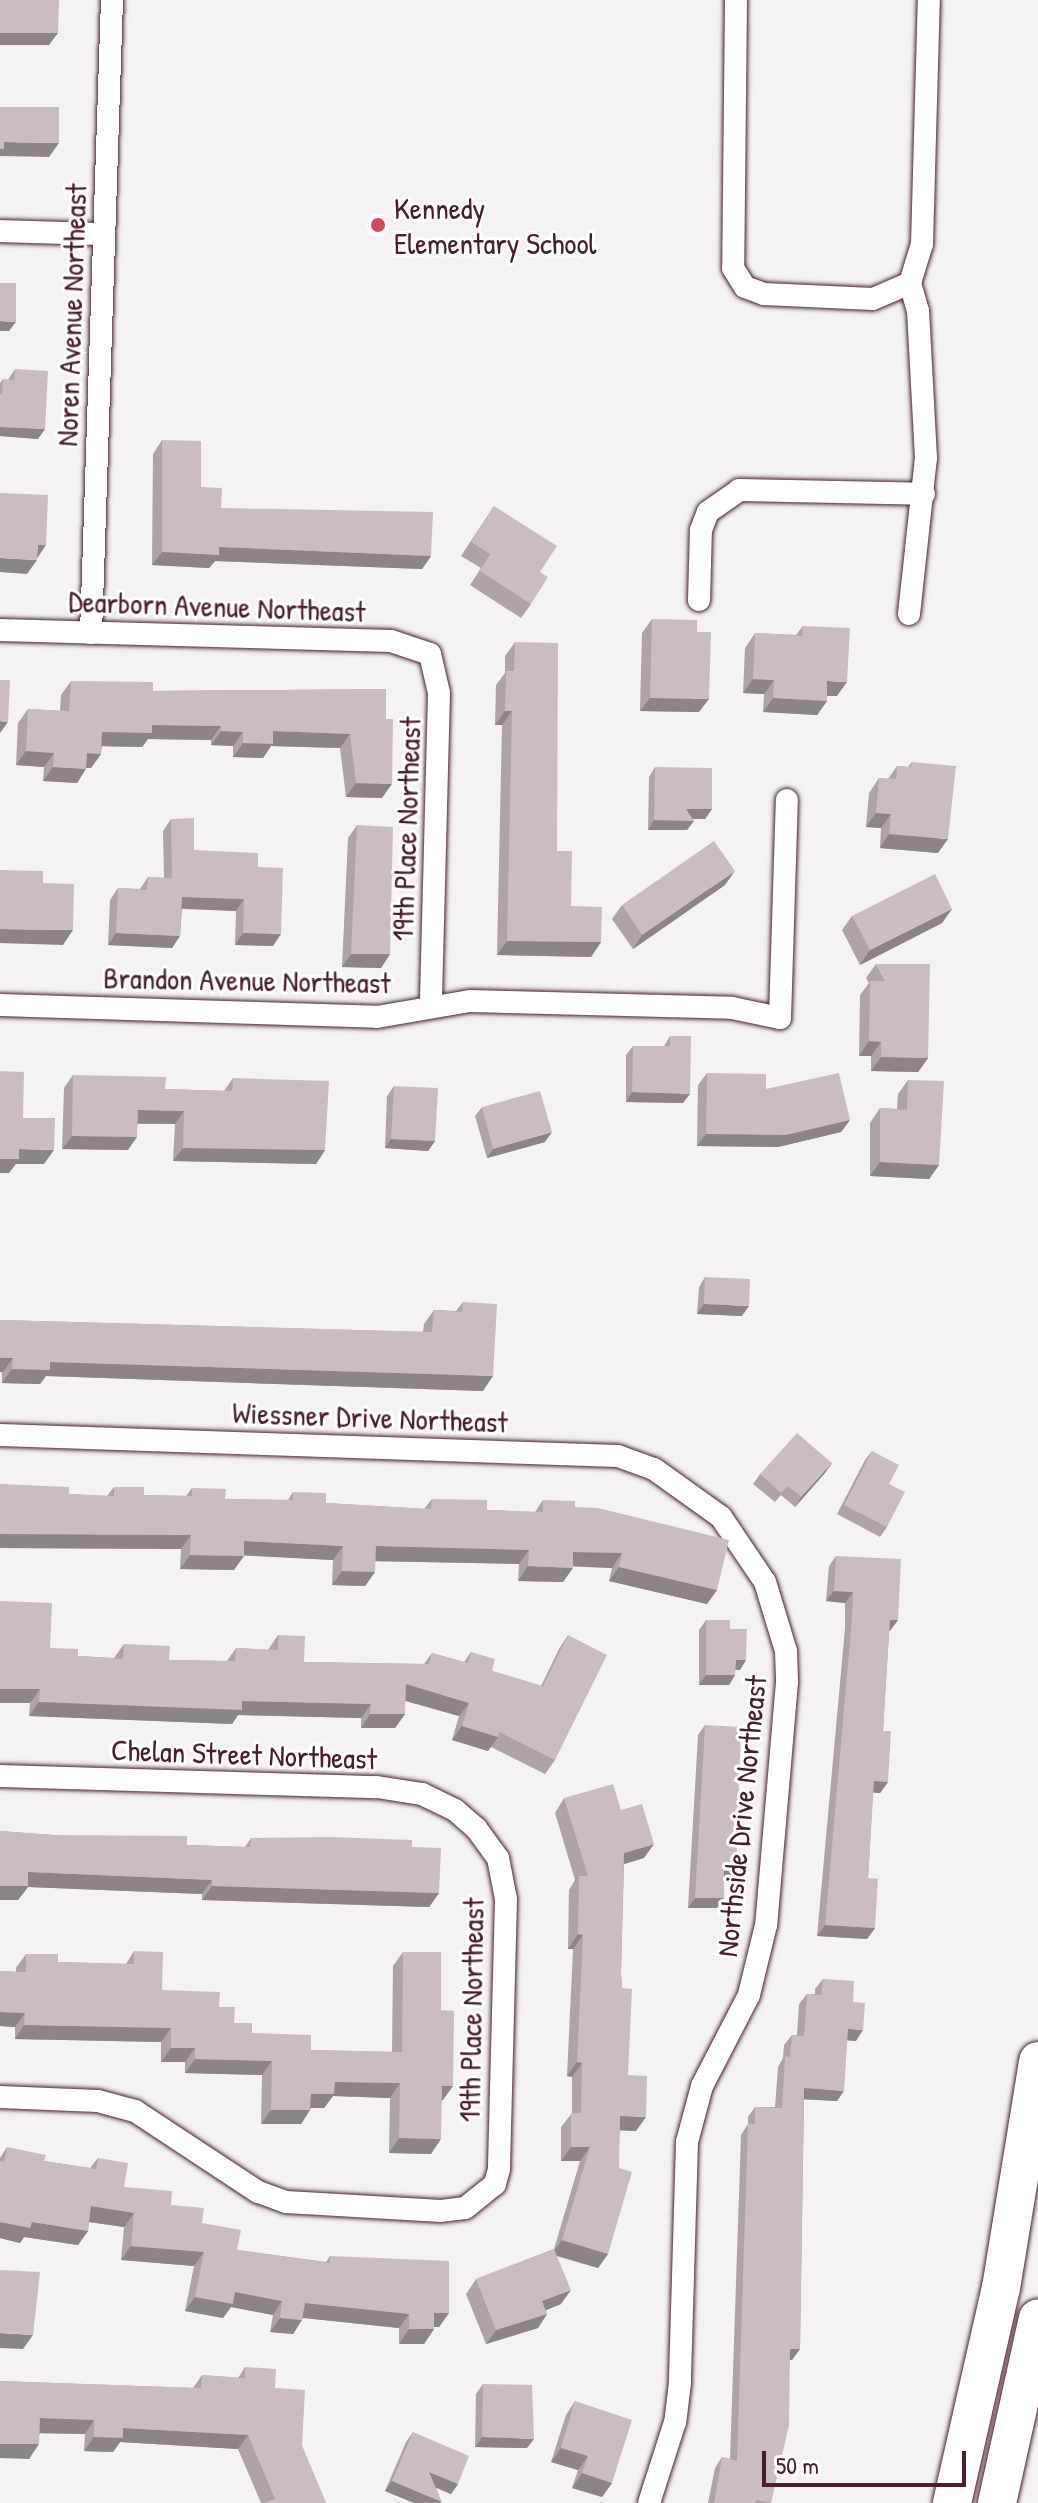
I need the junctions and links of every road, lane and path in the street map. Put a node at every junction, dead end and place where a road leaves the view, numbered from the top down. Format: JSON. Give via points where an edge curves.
{"nodes":[{"id":1,"x":112,"y":0,"type":"edge"},
{"id":2,"x":736,"y":0,"type":"edge"},
{"id":3,"x":929,"y":0,"type":"edge"},
{"id":4,"x":0,"y":231,"type":"edge"},
{"id":5,"x":104,"y":234,"type":"junction"},
{"id":6,"x":910,"y":283,"type":"junction"},
{"id":7,"x":924,"y":494,"type":"junction"},
{"id":8,"x":699,"y":600,"type":"dead end"},
{"id":9,"x":909,"y":614,"type":"dead end"},
{"id":10,"x":0,"y":630,"type":"edge"},
{"id":11,"x":91,"y":633,"type":"junction"},
{"id":12,"x":430,"y":654,"type":"joint"},
{"id":13,"x":787,"y":800,"type":"dead end"},
{"id":14,"x":0,"y":1005,"type":"edge"},
{"id":15,"x":431,"y":1007,"type":"junction"},
{"id":16,"x":0,"y":1435,"type":"edge"},
{"id":17,"x":721,"y":1517,"type":"joint"},
{"id":18,"x":0,"y":1776,"type":"edge"},
{"id":19,"x":476,"y":1828,"type":"joint"},
{"id":20,"x":1038,"y":2061,"type":"edge"},
{"id":21,"x":0,"y":2097,"type":"edge"},
{"id":22,"x":1038,"y":2318,"type":"edge"},
{"id":23,"x":649,"y":2503,"type":"edge"},
{"id":24,"x":952,"y":2503,"type":"edge"},
{"id":25,"x":997,"y":2503,"type":"edge"}],
"edges":[{"from":1,"to":5,"type":"street","name":"Noren Avenue Northeast"},
{"from":2,"to":6,"type":"street","via":[[733,268],[745,287],[788,297],[873,299]]},
{"from":3,"to":6,"type":"street","via":[[922,244]]},
{"from":4,"to":5,"type":"street"},
{"from":5,"to":11,"type":"street","name":"Noren Avenue Northeast"},
{"from":6,"to":7,"type":"street","via":[[920,327]]},
{"from":7,"to":8,"type":"street","via":[[739,490],[708,512],[701,530]]},
{"from":7,"to":9,"type":"street"},
{"from":10,"to":11,"type":"street","name":"Dearborn Avenue Northeast"},
{"from":11,"to":12,"type":"street","name":"Dearborn Avenue Northeast","via":[[391,641]]},
{"from":12,"to":15,"type":"street","name":"19th Place Northeast","via":[[439,693]]},
{"from":13,"to":15,"type":"street","name":"Brandon Avenue Northeast","via":[[780,1018],[701,1007],[470,1001]]},
{"from":14,"to":15,"type":"street","name":"Brandon Avenue Northeast","via":[[377,1017]]},
{"from":16,"to":17,"type":"street","name":"Wiessner Drive Northeast","via":[[618,1456],[654,1469]]},
{"from":17,"to":23,"type":"street","name":"Northside Drive Northeast","via":[[765,1582],[777,1615],[786,1651],[785,1714],[761,1953],[739,2021],[702,2086],[687,2142],[680,2383],[675,2422]]},
{"from":18,"to":19,"type":"street","name":"Chelan Street Northeast","via":[[377,1787],[422,1794],[455,1810]]},
{"from":19,"to":21,"type":"street","name":"19th Place Northeast","via":[[498,1858],[506,1899],[499,2169],[484,2196],[465,2208],[286,2202],[258,2192],[135,2111],[98,2101]]},
{"from":20,"to":24,"type":"highway","via":[[1001,2288]]},
{"from":22,"to":25,"type":"highway"}]}
